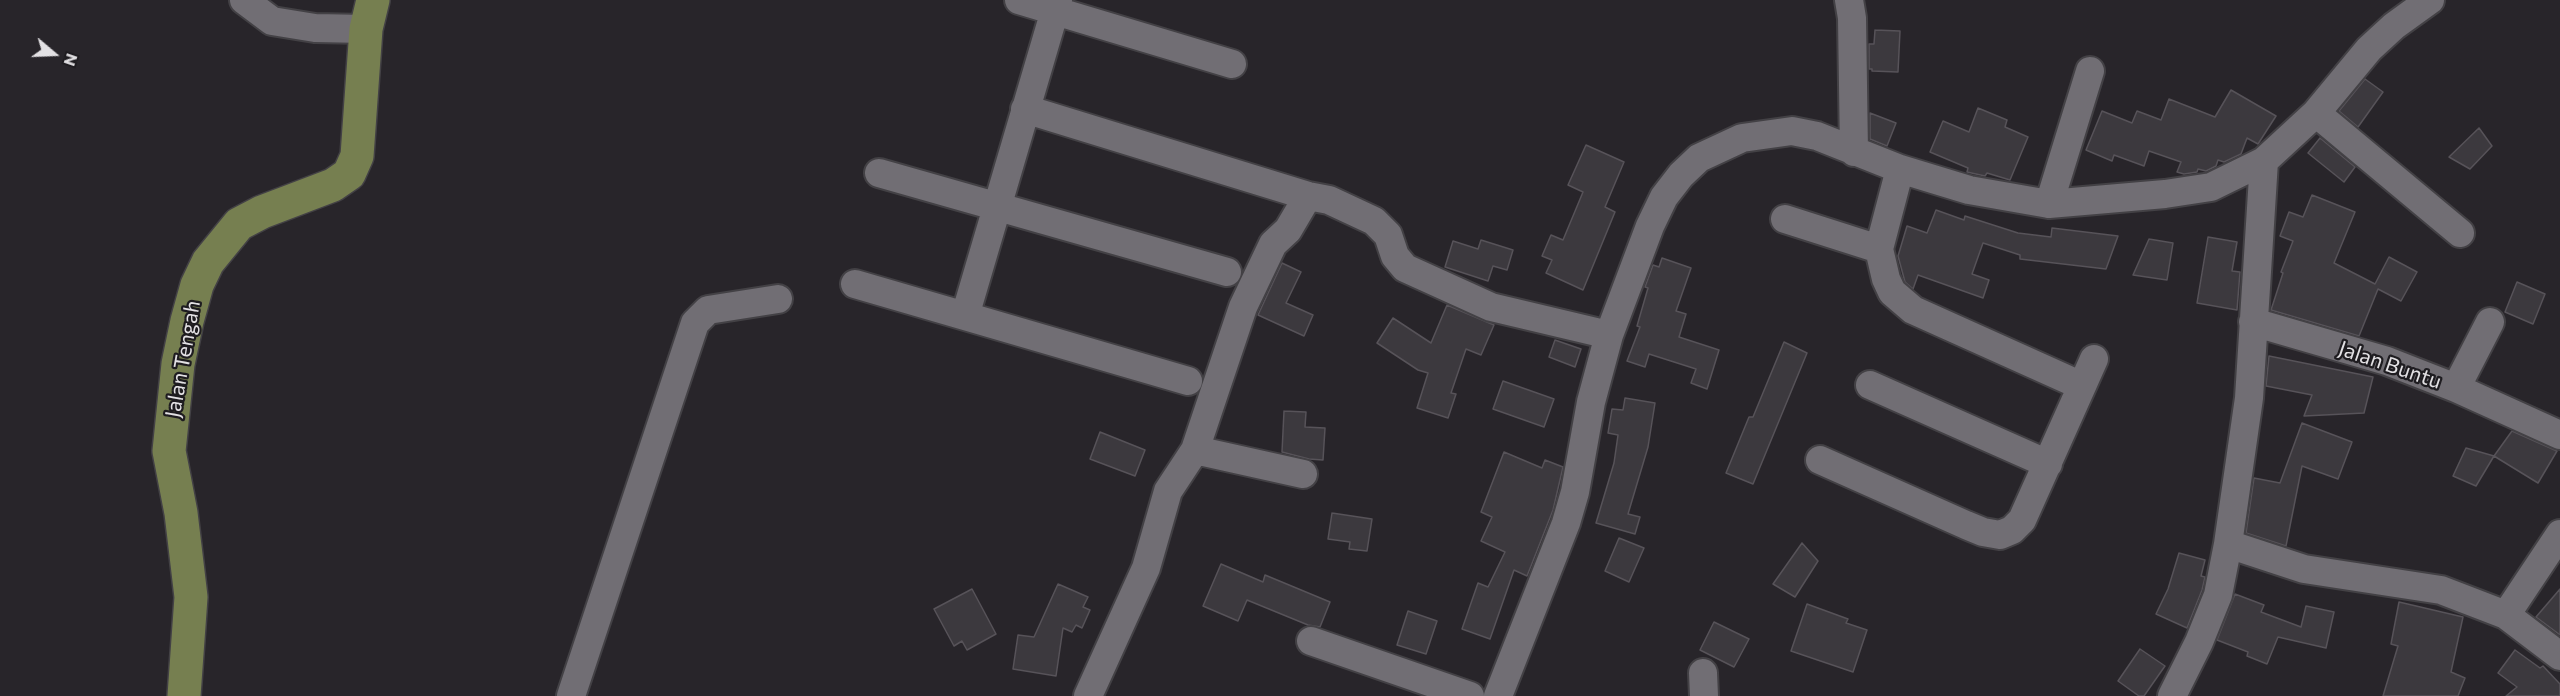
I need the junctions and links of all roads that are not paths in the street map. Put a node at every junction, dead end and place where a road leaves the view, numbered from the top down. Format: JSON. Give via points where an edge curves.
{"nodes":[{"id":1,"x":244,"y":0,"type":"edge"},
{"id":2,"x":1019,"y":0,"type":"edge"},
{"id":3,"x":1849,"y":0,"type":"edge"},
{"id":4,"x":2430,"y":0,"type":"edge"},
{"id":5,"x":1056,"y":5,"type":"edge"},
{"id":6,"x":369,"y":15,"type":"edge"},
{"id":7,"x":1232,"y":64,"type":"dead end"},
{"id":8,"x":2091,"y":71,"type":"dead end"},
{"id":9,"x":1026,"y":109,"type":"junction"},
{"id":10,"x":2316,"y":113,"type":"junction"},
{"id":11,"x":1854,"y":152,"type":"junction"},
{"id":12,"x":2264,"y":161,"type":"junction"},
{"id":13,"x":1900,"y":169,"type":"junction"},
{"id":14,"x":879,"y":173,"type":"dead end"},
{"id":15,"x":1308,"y":196,"type":"junction"},
{"id":16,"x":2049,"y":204,"type":"junction"},
{"id":17,"x":997,"y":206,"type":"junction"},
{"id":18,"x":1785,"y":219,"type":"dead end"},
{"id":19,"x":2460,"y":233,"type":"dead end"},
{"id":20,"x":1879,"y":249,"type":"junction"},
{"id":21,"x":1227,"y":272,"type":"dead end"},
{"id":22,"x":855,"y":284,"type":"dead end"},
{"id":23,"x":778,"y":299,"type":"dead end"},
{"id":24,"x":965,"y":316,"type":"junction"},
{"id":25,"x":2253,"y":322,"type":"junction"},
{"id":26,"x":2490,"y":322,"type":"dead end"},
{"id":27,"x":1609,"y":335,"type":"junction"},
{"id":28,"x":2094,"y":359,"type":"dead end"},
{"id":29,"x":1188,"y":381,"type":"dead end"},
{"id":30,"x":1870,"y":385,"type":"dead end"},
{"id":31,"x":2082,"y":386,"type":"junction"},
{"id":32,"x":2456,"y":388,"type":"junction"},
{"id":33,"x":2560,"y":435,"type":"edge"},
{"id":34,"x":1195,"y":450,"type":"junction"},
{"id":35,"x":1820,"y":460,"type":"dead end"},
{"id":36,"x":2048,"y":464,"type":"junction"},
{"id":37,"x":1303,"y":474,"type":"dead end"},
{"id":38,"x":2560,"y":534,"type":"edge"},
{"id":39,"x":2228,"y":544,"type":"junction"},
{"id":40,"x":2506,"y":615,"type":"junction"},
{"id":41,"x":1311,"y":641,"type":"dead end"},
{"id":42,"x":2560,"y":656,"type":"edge"},
{"id":43,"x":184,"y":696,"type":"edge"},
{"id":44,"x":571,"y":696,"type":"edge"},
{"id":45,"x":1088,"y":696,"type":"edge"},
{"id":46,"x":1470,"y":696,"type":"edge"},
{"id":47,"x":1498,"y":696,"type":"edge"},
{"id":48,"x":2172,"y":696,"type":"edge"}],
"edges":[{"from":1,"to":6,"type":"street","via":[[272,21],[315,28]]},
{"from":2,"to":5,"type":"street"},
{"from":3,"to":11,"type":"street"},
{"from":4,"to":10,"type":"street","via":[[2369,49]]},
{"from":5,"to":7,"type":"street"},
{"from":5,"to":9,"type":"street"},
{"from":6,"to":43,"type":"main road","name":"Jalan Tengah","via":[[357,156],[349,174],[333,185],[239,224],[208,262],[187,321],[168,451],[181,513],[191,597]]},
{"from":8,"to":16,"type":"street"},
{"from":9,"to":15,"type":"street"},
{"from":9,"to":17,"type":"street"},
{"from":10,"to":12,"type":"street"},
{"from":10,"to":19,"type":"street"},
{"from":11,"to":13,"type":"street"},
{"from":11,"to":27,"type":"street","via":[[1817,136],[1792,131],[1742,138],[1699,158],[1664,197]]},
{"from":12,"to":16,"type":"street","via":[[2211,187]]},
{"from":12,"to":25,"type":"street"},
{"from":13,"to":16,"type":"street","via":[[1969,190]]},
{"from":13,"to":20,"type":"street"},
{"from":14,"to":17,"type":"street"},
{"from":15,"to":27,"type":"street","via":[[1329,200],[1374,221],[1388,236],[1395,256],[1405,268],[1491,307]]},
{"from":15,"to":34,"type":"street","via":[[1288,230],[1273,244],[1243,307]]},
{"from":17,"to":21,"type":"street"},
{"from":17,"to":24,"type":"street"},
{"from":18,"to":20,"type":"street"},
{"from":20,"to":31,"type":"street","via":[[1892,292],[1913,310]]},
{"from":22,"to":24,"type":"street"},
{"from":23,"to":44,"type":"street","via":[[708,310],[695,323]]},
{"from":24,"to":29,"type":"street"},
{"from":25,"to":32,"type":"street","name":"Jalan Buntu","via":[[2387,361]]},
{"from":25,"to":39,"type":"street","via":[[2249,398]]},
{"from":26,"to":32,"type":"street","name":"Jalan Buntu"},
{"from":27,"to":47,"type":"street","via":[[1569,512]]},
{"from":28,"to":31,"type":"street"},
{"from":30,"to":36,"type":"street"},
{"from":31,"to":36,"type":"street"},
{"from":32,"to":33,"type":"street"},
{"from":34,"to":37,"type":"street"},
{"from":34,"to":45,"type":"street","via":[[1168,491],[1146,568]]},
{"from":35,"to":36,"type":"street","via":[[1965,525],[2000,535],[2022,520]]},
{"from":38,"to":40,"type":"street"},
{"from":39,"to":40,"type":"street","via":[[2304,568],[2441,590]]},
{"from":39,"to":48,"type":"street","via":[[2218,595]]},
{"from":40,"to":42,"type":"street"},
{"from":41,"to":46,"type":"street"}]}
